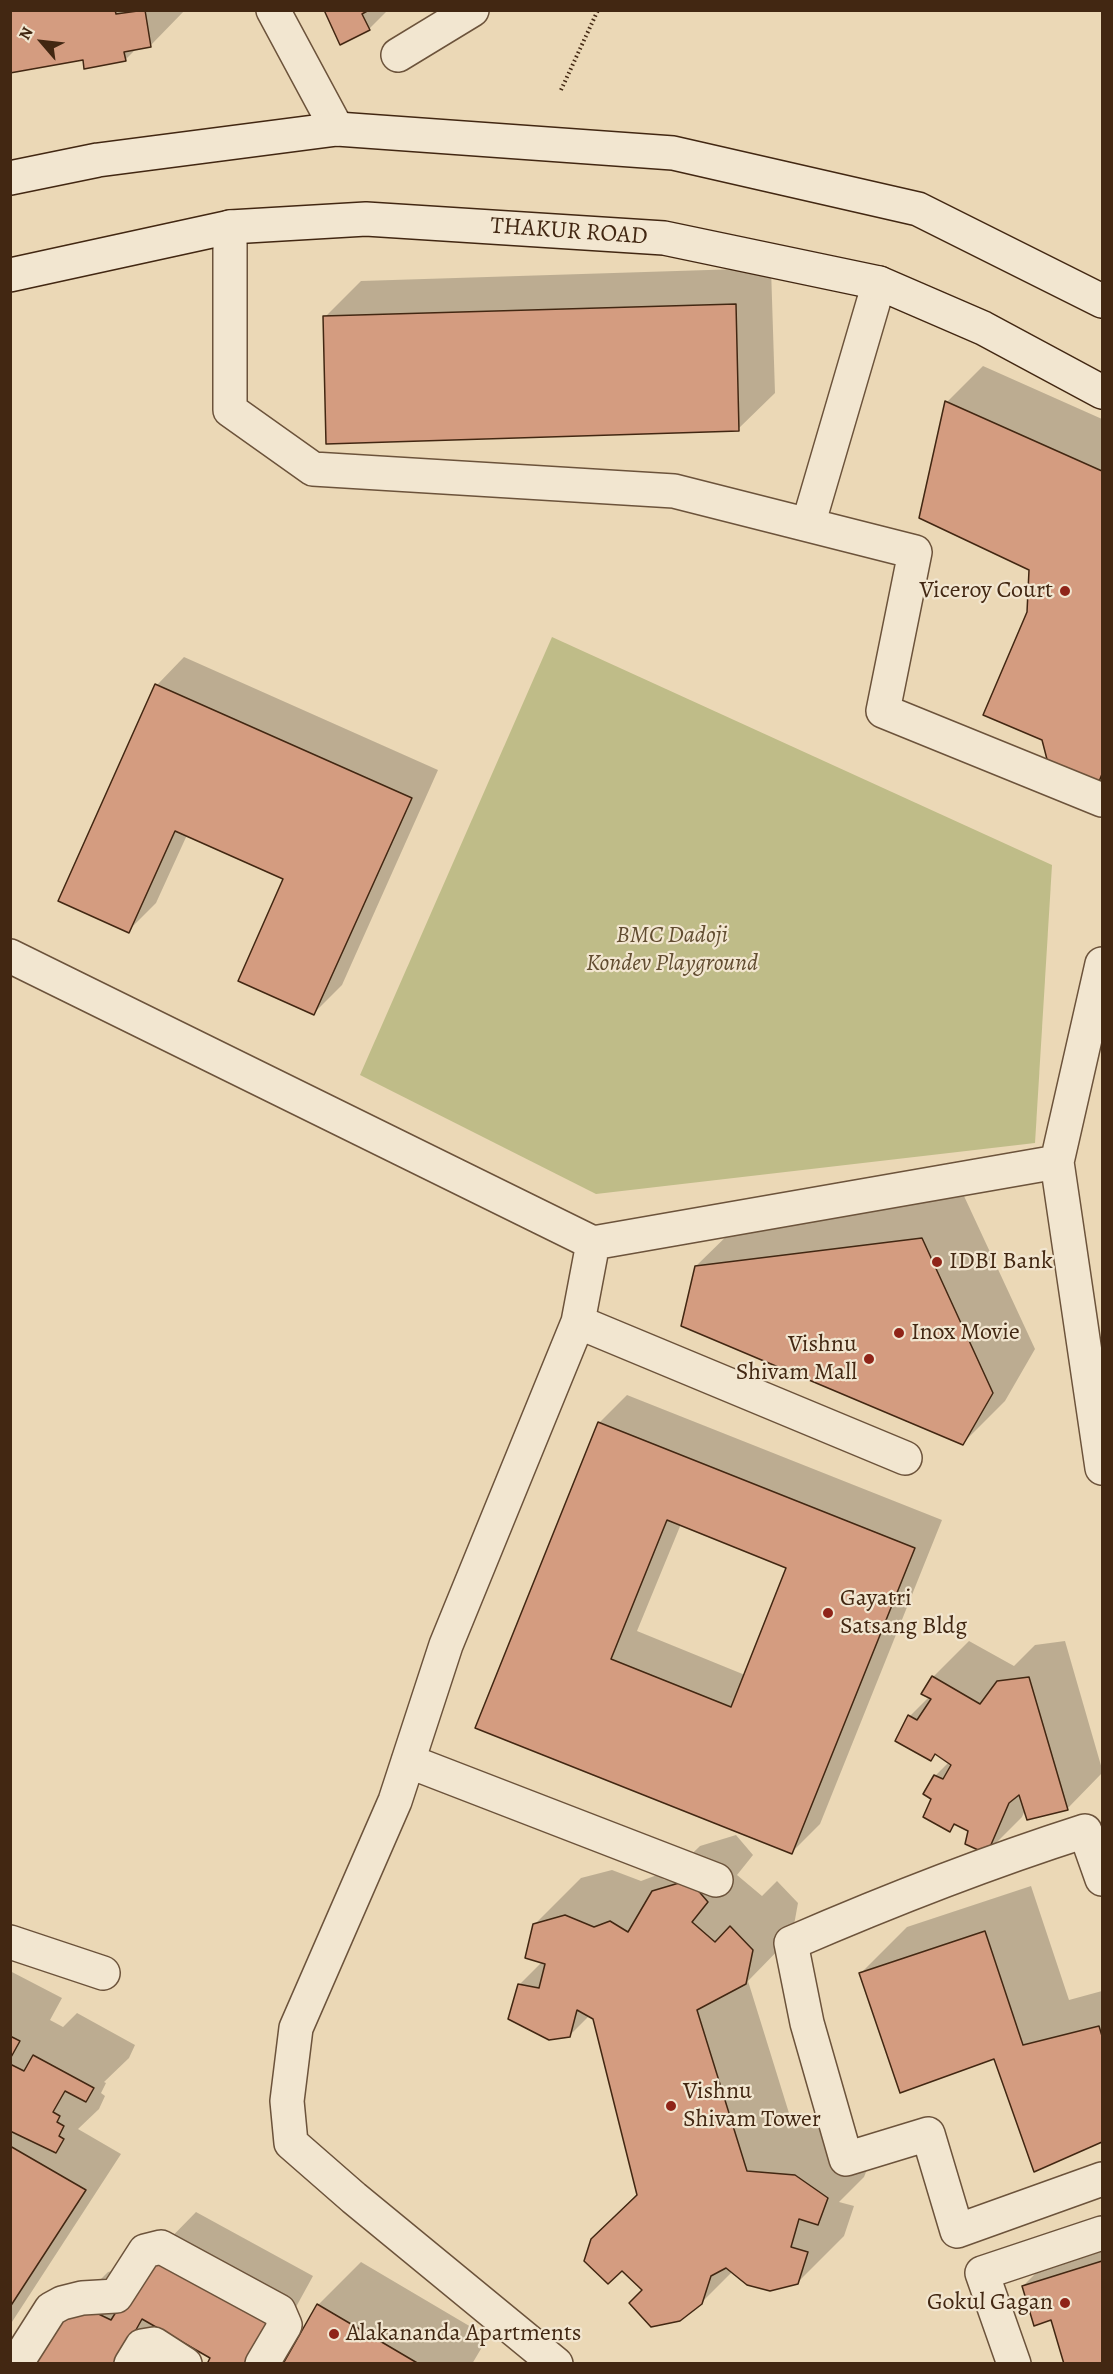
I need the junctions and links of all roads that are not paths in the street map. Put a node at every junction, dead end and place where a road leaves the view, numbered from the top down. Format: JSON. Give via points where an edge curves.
{"nodes":[{"id":1,"x":273,"y":10,"type":"edge"},
{"id":2,"x":472,"y":10,"type":"edge"},
{"id":3,"x":398,"y":55,"type":"dead end"},
{"id":4,"x":337,"y":129,"type":"junction"},
{"id":5,"x":10,"y":178,"type":"edge"},
{"id":6,"x":230,"y":227,"type":"junction"},
{"id":7,"x":10,"y":275,"type":"edge"},
{"id":8,"x":879,"y":283,"type":"junction"},
{"id":9,"x":1102,"y":301,"type":"edge"},
{"id":10,"x":1102,"y":392,"type":"edge"},
{"id":11,"x":808,"y":525,"type":"junction"},
{"id":12,"x":1102,"y":800,"type":"edge"},
{"id":13,"x":13,"y":962,"type":"edge"},
{"id":14,"x":1102,"y":964,"type":"edge"},
{"id":15,"x":1057,"y":1162,"type":"junction"},
{"id":16,"x":593,"y":1243,"type":"junction"},
{"id":17,"x":578,"y":1322,"type":"junction"},
{"id":18,"x":905,"y":1458,"type":"dead end"},
{"id":19,"x":1102,"y":1468,"type":"edge"},
{"id":20,"x":408,"y":1761,"type":"junction"},
{"id":21,"x":1102,"y":1879,"type":"edge"},
{"id":22,"x":716,"y":1880,"type":"dead end"},
{"id":23,"x":10,"y":1942,"type":"edge"},
{"id":24,"x":103,"y":1973,"type":"dead end"},
{"id":25,"x":1102,"y":2179,"type":"edge"},
{"id":26,"x":1102,"y":2233,"type":"edge"},
{"id":27,"x":16,"y":2364,"type":"edge"},
{"id":28,"x":131,"y":2364,"type":"edge"},
{"id":29,"x":185,"y":2364,"type":"edge"},
{"id":30,"x":262,"y":2364,"type":"edge"},
{"id":31,"x":556,"y":2364,"type":"edge"},
{"id":32,"x":1014,"y":2364,"type":"edge"}],
"edges":[{"from":1,"to":4,"type":"street"},
{"from":2,"to":3,"type":"street"},
{"from":4,"to":5,"type":"street","via":[[98,160]]},
{"from":4,"to":9,"type":"street","via":[[685,155],[918,209]]},
{"from":6,"to":7,"type":"street","name":"THAKUR ROAD"},
{"from":6,"to":8,"type":"street","name":"THAKUR ROAD","via":[[366,219],[664,238]]},
{"from":6,"to":11,"type":"street","via":[[230,410],[313,469],[674,491]]},
{"from":8,"to":10,"type":"street","name":"THAKUR ROAD","via":[[983,328]]},
{"from":8,"to":11,"type":"street"},
{"from":11,"to":12,"type":"street","via":[[915,552],[883,711]]},
{"from":13,"to":16,"type":"street"},
{"from":14,"to":15,"type":"street"},
{"from":15,"to":16,"type":"street"},
{"from":15,"to":19,"type":"street"},
{"from":16,"to":17,"type":"street"},
{"from":17,"to":18,"type":"street"},
{"from":17,"to":20,"type":"street","via":[[446,1645]]},
{"from":20,"to":22,"type":"street"},
{"from":20,"to":31,"type":"street","via":[[296,2028],[287,2101],[291,2143]]},
{"from":21,"to":25,"type":"street","via":[[1085,1831],[998,1860],[792,1943],[807,2023],[846,2159],[928,2134],[957,2231]]},
{"from":23,"to":24,"type":"street"},
{"from":26,"to":32,"type":"street","via":[[982,2273]]},
{"from":27,"to":30,"type":"street","via":[[51,2309],[82,2298],[116,2296],[145,2251],[161,2247],[279,2311],[285,2325]]},
{"from":28,"to":29,"type":"street","via":[[142,2346],[154,2344]]}]}
